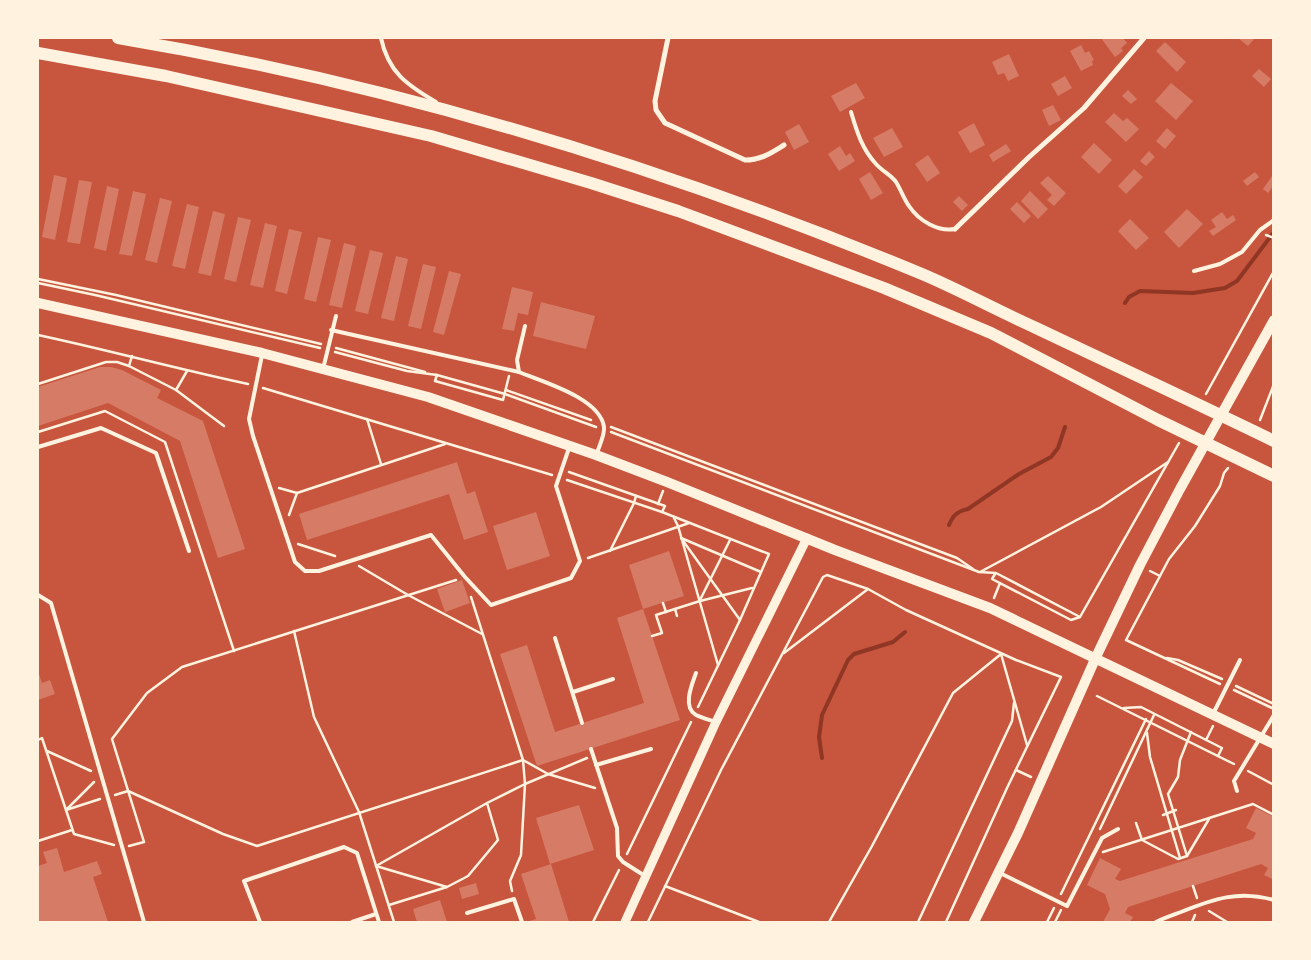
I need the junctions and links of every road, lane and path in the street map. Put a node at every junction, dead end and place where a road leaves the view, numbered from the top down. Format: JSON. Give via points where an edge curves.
{"nodes":[{"id":1,"x":118,"y":38,"type":"edge"},
{"id":2,"x":380,"y":38,"type":"edge"},
{"id":3,"x":668,"y":38,"type":"edge"},
{"id":4,"x":1144,"y":38,"type":"edge"},
{"id":5,"x":38,"y":53,"type":"edge"},
{"id":6,"x":449,"y":110,"type":"junction"},
{"id":7,"x":851,"y":112,"type":"dead end"},
{"id":8,"x":784,"y":145,"type":"dead end"},
{"id":9,"x":1274,"y":220,"type":"edge"},
{"id":10,"x":956,"y":229,"type":"joint"},
{"id":11,"x":1194,"y":271,"type":"dead end"},
{"id":12,"x":38,"y":279,"type":"edge"},
{"id":13,"x":38,"y":284,"type":"edge"},
{"id":14,"x":38,"y":303,"type":"edge"},
{"id":15,"x":336,"y":316,"type":"dead end"},
{"id":16,"x":1274,"y":320,"type":"edge"},
{"id":17,"x":525,"y":326,"type":"dead end"},
{"id":18,"x":331,"y":330,"type":"junction"},
{"id":19,"x":38,"y":335,"type":"edge"},
{"id":20,"x":327,"y":348,"type":"junction"},
{"id":21,"x":262,"y":353,"type":"junction"},
{"id":22,"x":132,"y":356,"type":"junction"},
{"id":23,"x":129,"y":366,"type":"junction"},
{"id":24,"x":323,"y":369,"type":"junction"},
{"id":25,"x":187,"y":371,"type":"junction"},
{"id":26,"x":519,"y":372,"type":"junction"},
{"id":27,"x":437,"y":375,"type":"junction"},
{"id":28,"x":507,"y":382,"type":"dead end"},
{"id":29,"x":38,"y":384,"type":"edge"},
{"id":30,"x":1274,"y":384,"type":"edge"},
{"id":31,"x":256,"y":386,"type":"junction"},
{"id":32,"x":176,"y":390,"type":"junction"},
{"id":33,"x":505,"y":392,"type":"junction"},
{"id":34,"x":367,"y":420,"type":"junction"},
{"id":35,"x":604,"y":424,"type":"junction"},
{"id":36,"x":1258,"y":424,"type":"dead end"},
{"id":37,"x":224,"y":426,"type":"dead end"},
{"id":38,"x":604,"y":430,"type":"junction"},
{"id":39,"x":1274,"y":441,"type":"edge"},
{"id":40,"x":446,"y":443,"type":"junction"},
{"id":41,"x":569,"y":446,"type":"junction"},
{"id":42,"x":38,"y":448,"type":"edge"},
{"id":43,"x":596,"y":455,"type":"junction"},
{"id":44,"x":1168,"y":462,"type":"dead end"},
{"id":45,"x":381,"y":464,"type":"junction"},
{"id":46,"x":1230,"y":467,"type":"dead end"},
{"id":47,"x":560,"y":470,"type":"junction"},
{"id":48,"x":1274,"y":476,"type":"edge"},
{"id":49,"x":558,"y":477,"type":"junction"},
{"id":50,"x":273,"y":486,"type":"dead end"},
{"id":51,"x":297,"y":493,"type":"junction"},
{"id":52,"x":636,"y":496,"type":"junction"},
{"id":53,"x":634,"y":503,"type":"junction"},
{"id":54,"x":662,"y":512,"type":"junction"},
{"id":55,"x":288,"y":516,"type":"dead end"},
{"id":56,"x":674,"y":517,"type":"junction"},
{"id":57,"x":691,"y":523,"type":"junction"},
{"id":58,"x":678,"y":526,"type":"junction"},
{"id":59,"x":681,"y":538,"type":"junction"},
{"id":60,"x":808,"y":538,"type":"junction"},
{"id":61,"x":731,"y":539,"type":"junction"},
{"id":62,"x":291,"y":541,"type":"dead end"},
{"id":63,"x":188,"y":551,"type":"dead end"},
{"id":64,"x":609,"y":552,"type":"junction"},
{"id":65,"x":723,"y":556,"type":"junction"},
{"id":66,"x":350,"y":561,"type":"junction"},
{"id":67,"x":580,"y":561,"type":"junction"},
{"id":68,"x":760,"y":572,"type":"junction"},
{"id":69,"x":979,"y":572,"type":"junction"},
{"id":70,"x":996,"y":573,"type":"junction"},
{"id":71,"x":465,"y":577,"type":"junction"},
{"id":72,"x":711,"y":579,"type":"junction"},
{"id":73,"x":1000,"y":583,"type":"junction"},
{"id":74,"x":753,"y":588,"type":"junction"},
{"id":75,"x":868,"y":589,"type":"junction"},
{"id":76,"x":38,"y":595,"type":"edge"},
{"id":77,"x":408,"y":595,"type":"junction"},
{"id":78,"x":722,"y":595,"type":"junction"},
{"id":79,"x":700,"y":601,"type":"junction"},
{"id":80,"x":663,"y":603,"type":"dead end"},
{"id":81,"x":990,"y":608,"type":"junction"},
{"id":82,"x":675,"y":609,"type":"junction"},
{"id":83,"x":666,"y":612,"type":"junction"},
{"id":84,"x":677,"y":616,"type":"dead end"},
{"id":85,"x":740,"y":620,"type":"junction"},
{"id":86,"x":294,"y":631,"type":"junction"},
{"id":87,"x":482,"y":634,"type":"junction"},
{"id":88,"x":652,"y":636,"type":"dead end"},
{"id":89,"x":555,"y":638,"type":"dead end"},
{"id":90,"x":782,"y":654,"type":"junction"},
{"id":91,"x":1001,"y":654,"type":"junction"},
{"id":92,"x":1096,"y":657,"type":"junction"},
{"id":93,"x":1240,"y":660,"type":"dead end"},
{"id":94,"x":718,"y":666,"type":"junction"},
{"id":95,"x":696,"y":673,"type":"dead end"},
{"id":96,"x":614,"y":679,"type":"dead end"},
{"id":97,"x":1228,"y":682,"type":"junction"},
{"id":98,"x":573,"y":692,"type":"junction"},
{"id":99,"x":1097,"y":696,"type":"dead end"},
{"id":100,"x":1014,"y":700,"type":"junction"},
{"id":101,"x":1274,"y":704,"type":"edge"},
{"id":102,"x":1124,"y":708,"type":"junction"},
{"id":103,"x":694,"y":714,"type":"junction"},
{"id":104,"x":1154,"y":715,"type":"junction"},
{"id":105,"x":1212,"y":715,"type":"junction"},
{"id":106,"x":1274,"y":715,"type":"edge"},
{"id":107,"x":1146,"y":719,"type":"junction"},
{"id":108,"x":716,"y":722,"type":"junction"},
{"id":109,"x":1151,"y":722,"type":"junction"},
{"id":110,"x":582,"y":723,"type":"dead end"},
{"id":111,"x":1146,"y":732,"type":"junction"},
{"id":112,"x":1191,"y":732,"type":"junction"},
{"id":113,"x":1261,"y":738,"type":"junction"},
{"id":114,"x":38,"y":740,"type":"edge"},
{"id":115,"x":1187,"y":740,"type":"junction"},
{"id":116,"x":1274,"y":744,"type":"edge"},
{"id":117,"x":1027,"y":747,"type":"junction"},
{"id":118,"x":591,"y":749,"type":"dead end"},
{"id":119,"x":651,"y":749,"type":"dead end"},
{"id":120,"x":47,"y":752,"type":"junction"},
{"id":121,"x":593,"y":756,"type":"junction"},
{"id":122,"x":1218,"y":756,"type":"junction"},
{"id":123,"x":523,"y":760,"type":"junction"},
{"id":124,"x":596,"y":766,"type":"junction"},
{"id":125,"x":1241,"y":768,"type":"junction"},
{"id":126,"x":1016,"y":770,"type":"junction"},
{"id":127,"x":548,"y":774,"type":"junction"},
{"id":128,"x":101,"y":775,"type":"junction"},
{"id":129,"x":1041,"y":782,"type":"junction"},
{"id":130,"x":525,"y":784,"type":"junction"},
{"id":131,"x":1274,"y":785,"type":"edge"},
{"id":132,"x":128,"y":790,"type":"junction"},
{"id":133,"x":1237,"y":790,"type":"dead end"},
{"id":134,"x":604,"y":791,"type":"junction"},
{"id":135,"x":108,"y":797,"type":"junction"},
{"id":136,"x":487,"y":803,"type":"junction"},
{"id":137,"x":66,"y":810,"type":"junction"},
{"id":138,"x":1175,"y":811,"type":"junction"},
{"id":139,"x":359,"y":812,"type":"junction"},
{"id":140,"x":1165,"y":814,"type":"junction"},
{"id":141,"x":1274,"y":815,"type":"edge"},
{"id":142,"x":1210,"y":818,"type":"junction"},
{"id":143,"x":1136,"y":823,"type":"dead end"},
{"id":144,"x":1179,"y":828,"type":"junction"},
{"id":145,"x":1118,"y":829,"type":"dead end"},
{"id":146,"x":72,"y":830,"type":"junction"},
{"id":147,"x":1171,"y":830,"type":"junction"},
{"id":148,"x":1097,"y":835,"type":"dead end"},
{"id":149,"x":1142,"y":840,"type":"junction"},
{"id":150,"x":38,"y":841,"type":"edge"},
{"id":151,"x":128,"y":846,"type":"dead end"},
{"id":152,"x":122,"y":848,"type":"junction"},
{"id":153,"x":1092,"y":856,"type":"junction"},
{"id":154,"x":1184,"y":858,"type":"junction"},
{"id":155,"x":623,"y":862,"type":"junction"},
{"id":156,"x":376,"y":866,"type":"junction"},
{"id":157,"x":998,"y":872,"type":"junction"},
{"id":158,"x":647,"y":878,"type":"junction"},
{"id":159,"x":665,"y":886,"type":"junction"},
{"id":160,"x":1193,"y":886,"type":"dead end"},
{"id":161,"x":447,"y":887,"type":"junction"},
{"id":162,"x":514,"y":899,"type":"junction"},
{"id":163,"x":1274,"y":900,"type":"edge"},
{"id":164,"x":1057,"y":901,"type":"junction"},
{"id":165,"x":1064,"y":904,"type":"junction"},
{"id":166,"x":1199,"y":904,"type":"junction"},
{"id":167,"x":389,"y":905,"type":"junction"},
{"id":168,"x":466,"y":913,"type":"dead end"},
{"id":169,"x":376,"y":914,"type":"junction"},
{"id":170,"x":144,"y":922,"type":"edge"},
{"id":171,"x":260,"y":922,"type":"edge"},
{"id":172,"x":352,"y":922,"type":"edge"},
{"id":173,"x":379,"y":922,"type":"edge"},
{"id":174,"x":394,"y":922,"type":"edge"},
{"id":175,"x":522,"y":922,"type":"edge"},
{"id":176,"x":593,"y":922,"type":"edge"},
{"id":177,"x":625,"y":922,"type":"edge"},
{"id":178,"x":648,"y":922,"type":"edge"},
{"id":179,"x":759,"y":922,"type":"edge"},
{"id":180,"x":829,"y":922,"type":"edge"},
{"id":181,"x":918,"y":922,"type":"edge"},
{"id":182,"x":946,"y":922,"type":"edge"},
{"id":183,"x":974,"y":922,"type":"edge"},
{"id":184,"x":1047,"y":922,"type":"edge"},
{"id":185,"x":1055,"y":922,"type":"edge"},
{"id":186,"x":1156,"y":922,"type":"edge"},
{"id":187,"x":1192,"y":922,"type":"edge"},
{"id":188,"x":1227,"y":922,"type":"edge"}],
"edges":[{"from":1,"to":6,"type":"highway","via":[[189,49]]},
{"from":2,"to":6,"type":"lane","via":[[388,62],[396,73],[418,92]]},
{"from":3,"to":8,"type":"street","via":[[655,101],[656,110],[665,123],[745,160],[765,157]]},
{"from":4,"to":10,"type":"street","via":[[1084,108]]},
{"from":5,"to":48,"type":"highway","via":[[166,76],[430,136],[678,211],[884,288],[991,333]]},
{"from":6,"to":39,"type":"highway","via":[[681,182],[924,275]]},
{"from":7,"to":10,"type":"lane","via":[[867,154],[896,180],[910,208],[934,228]]},
{"from":9,"to":11,"type":"lane","via":[[1260,230],[1242,252],[1220,264]]},
{"from":12,"to":20,"type":"path","via":[[116,295]]},
{"from":13,"to":20,"type":"path"},
{"from":14,"to":21,"type":"main road"},
{"from":15,"to":18,"type":"lane"},
{"from":16,"to":92,"type":"main road","via":[[1180,489]]},
{"from":17,"to":26,"type":"lane","via":[[517,360]]},
{"from":18,"to":20,"type":"lane"},
{"from":18,"to":26,"type":"lane"},
{"from":19,"to":22,"type":"path"},
{"from":20,"to":24,"type":"lane"},
{"from":20,"to":27,"type":"path","via":[[407,371]]},
{"from":21,"to":24,"type":"main road"},
{"from":21,"to":31,"type":"lane"},
{"from":22,"to":23,"type":"path"},
{"from":22,"to":25,"type":"path"},
{"from":23,"to":29,"type":"path","via":[[106,362]]},
{"from":23,"to":32,"type":"path"},
{"from":24,"to":41,"type":"main road","via":[[446,403]]},
{"from":25,"to":31,"type":"path"},
{"from":25,"to":32,"type":"path"},
{"from":26,"to":35,"type":"lane","via":[[579,397],[591,405]]},
{"from":27,"to":33,"type":"path"},
{"from":27,"to":33,"type":"path","via":[[435,381],[503,400]]},
{"from":28,"to":33,"type":"path"},
{"from":30,"to":36,"type":"path"},
{"from":31,"to":34,"type":"path"},
{"from":31,"to":66,"type":"lane","via":[[249,419],[294,562],[306,571],[319,571]]},
{"from":32,"to":37,"type":"path"},
{"from":33,"to":35,"type":"path"},
{"from":33,"to":38,"type":"path"},
{"from":34,"to":40,"type":"path"},
{"from":34,"to":45,"type":"path"},
{"from":35,"to":38,"type":"lane"},
{"from":35,"to":69,"type":"path","via":[[957,558]]},
{"from":38,"to":43,"type":"lane"},
{"from":38,"to":69,"type":"path"},
{"from":40,"to":45,"type":"path"},
{"from":40,"to":49,"type":"path"},
{"from":41,"to":43,"type":"main road"},
{"from":41,"to":47,"type":"lane"},
{"from":42,"to":63,"type":"lane","via":[[101,428],[156,454]]},
{"from":43,"to":60,"type":"main road"},
{"from":44,"to":69,"type":"path","via":[[1101,507]]},
{"from":45,"to":51,"type":"path"},
{"from":46,"to":97,"type":"path","via":[[1195,526],[1169,559],[1126,640],[1163,658],[1178,660]]},
{"from":47,"to":49,"type":"lane"},
{"from":47,"to":52,"type":"path"},
{"from":49,"to":53,"type":"path"},
{"from":49,"to":67,"type":"lane","via":[[556,486]]},
{"from":50,"to":51,"type":"path"},
{"from":51,"to":55,"type":"path"},
{"from":52,"to":53,"type":"path"},
{"from":52,"to":54,"type":"path","via":[[665,506]]},
{"from":53,"to":54,"type":"path"},
{"from":53,"to":64,"type":"path"},
{"from":54,"to":56,"type":"path"},
{"from":56,"to":57,"type":"path"},
{"from":56,"to":58,"type":"path"},
{"from":57,"to":58,"type":"path"},
{"from":57,"to":61,"type":"path"},
{"from":58,"to":59,"type":"path"},
{"from":58,"to":64,"type":"path"},
{"from":59,"to":65,"type":"path"},
{"from":59,"to":72,"type":"path"},
{"from":59,"to":79,"type":"path"},
{"from":60,"to":81,"type":"main road"},
{"from":60,"to":108,"type":"street"},
{"from":61,"to":65,"type":"path"},
{"from":61,"to":68,"type":"path","via":[[769,554]]},
{"from":62,"to":66,"type":"path"},
{"from":64,"to":67,"type":"path"},
{"from":65,"to":68,"type":"path"},
{"from":65,"to":72,"type":"path"},
{"from":66,"to":71,"type":"lane","via":[[431,536]]},
{"from":66,"to":77,"type":"path"},
{"from":67,"to":71,"type":"lane","via":[[570,578],[491,605]]},
{"from":68,"to":74,"type":"path"},
{"from":69,"to":70,"type":"path"},
{"from":70,"to":73,"type":"path","via":[[992,579]]},
{"from":70,"to":73,"type":"path","via":[[1080,617],[1071,620]]},
{"from":71,"to":77,"type":"path"},
{"from":71,"to":87,"type":"path"},
{"from":72,"to":78,"type":"path"},
{"from":72,"to":79,"type":"path"},
{"from":73,"to":81,"type":"path"},
{"from":74,"to":78,"type":"path"},
{"from":74,"to":85,"type":"path"},
{"from":75,"to":90,"type":"path"},
{"from":75,"to":90,"type":"path","via":[[827,575],[823,577]]},
{"from":75,"to":91,"type":"path"},
{"from":76,"to":128,"type":"lane","via":[[51,604]]},
{"from":77,"to":86,"type":"path"},
{"from":77,"to":87,"type":"path"},
{"from":78,"to":79,"type":"path"},
{"from":78,"to":85,"type":"path"},
{"from":79,"to":82,"type":"path"},
{"from":79,"to":94,"type":"path"},
{"from":80,"to":83,"type":"path"},
{"from":81,"to":92,"type":"main road"},
{"from":82,"to":83,"type":"path"},
{"from":82,"to":84,"type":"path"},
{"from":83,"to":88,"type":"path","via":[[656,615],[662,633]]},
{"from":85,"to":94,"type":"path"},
{"from":86,"to":132,"type":"path","via":[[182,667],[147,693],[112,740]]},
{"from":86,"to":139,"type":"path","via":[[314,717]]},
{"from":87,"to":123,"type":"path"},
{"from":89,"to":98,"type":"lane"},
{"from":90,"to":159,"type":"path"},
{"from":91,"to":100,"type":"path"},
{"from":91,"to":117,"type":"path","via":[[1061,677]]},
{"from":91,"to":180,"type":"path","via":[[953,693]]},
{"from":92,"to":105,"type":"main road"},
{"from":92,"to":129,"type":"main road"},
{"from":93,"to":97,"type":"lane"},
{"from":94,"to":103,"type":"path"},
{"from":95,"to":103,"type":"lane","via":[[689,693],[690,708]]},
{"from":96,"to":98,"type":"lane"},
{"from":97,"to":101,"type":"path"},
{"from":97,"to":105,"type":"lane"},
{"from":98,"to":110,"type":"lane"},
{"from":99,"to":102,"type":"path"},
{"from":100,"to":117,"type":"path"},
{"from":100,"to":181,"type":"path","via":[[1012,721]]},
{"from":102,"to":104,"type":"path","via":[[1141,707]]},
{"from":102,"to":107,"type":"path"},
{"from":103,"to":108,"type":"lane"},
{"from":103,"to":155,"type":"path"},
{"from":104,"to":109,"type":"path"},
{"from":104,"to":112,"type":"path"},
{"from":105,"to":113,"type":"main road"},
{"from":106,"to":113,"type":"lane"},
{"from":107,"to":109,"type":"path"},
{"from":107,"to":164,"type":"path"},
{"from":108,"to":158,"type":"street"},
{"from":109,"to":111,"type":"path"},
{"from":109,"to":115,"type":"path"},
{"from":111,"to":140,"type":"path"},
{"from":111,"to":148,"type":"path"},
{"from":112,"to":115,"type":"path"},
{"from":112,"to":122,"type":"path","via":[[1222,748]]},
{"from":113,"to":116,"type":"main road"},
{"from":113,"to":125,"type":"lane"},
{"from":114,"to":120,"type":"path","via":[[42,738]]},
{"from":115,"to":122,"type":"path"},
{"from":115,"to":138,"type":"path","via":[[1178,777],[1168,794]]},
{"from":117,"to":126,"type":"path"},
{"from":118,"to":121,"type":"lane"},
{"from":119,"to":124,"type":"lane"},
{"from":120,"to":128,"type":"path"},
{"from":120,"to":137,"type":"path"},
{"from":121,"to":124,"type":"lane"},
{"from":121,"to":127,"type":"path"},
{"from":122,"to":125,"type":"path"},
{"from":123,"to":127,"type":"path"},
{"from":123,"to":130,"type":"path"},
{"from":123,"to":139,"type":"path"},
{"from":124,"to":134,"type":"lane"},
{"from":125,"to":131,"type":"path"},
{"from":125,"to":133,"type":"lane","via":[[1234,781]]},
{"from":126,"to":129,"type":"path"},
{"from":126,"to":182,"type":"path"},
{"from":127,"to":130,"type":"path"},
{"from":127,"to":134,"type":"path"},
{"from":128,"to":135,"type":"lane"},
{"from":128,"to":137,"type":"path"},
{"from":129,"to":157,"type":"main road"},
{"from":130,"to":136,"type":"path"},
{"from":130,"to":162,"type":"path","via":[[522,855],[510,881]]},
{"from":132,"to":135,"type":"path"},
{"from":132,"to":139,"type":"path","via":[[223,834],[257,846]]},
{"from":132,"to":151,"type":"path","via":[[144,842]]},
{"from":134,"to":155,"type":"lane","via":[[617,828],[618,856]]},
{"from":135,"to":137,"type":"path"},
{"from":135,"to":152,"type":"lane"},
{"from":136,"to":156,"type":"path"},
{"from":136,"to":161,"type":"path","via":[[498,840],[468,876]]},
{"from":137,"to":146,"type":"path"},
{"from":138,"to":140,"type":"path"},
{"from":138,"to":144,"type":"path"},
{"from":139,"to":156,"type":"path"},
{"from":140,"to":147,"type":"path"},
{"from":141,"to":142,"type":"path","via":[[1253,804]]},
{"from":142,"to":144,"type":"path"},
{"from":142,"to":154,"type":"path"},
{"from":143,"to":149,"type":"path"},
{"from":144,"to":147,"type":"path"},
{"from":144,"to":154,"type":"path"},
{"from":145,"to":153,"type":"lane","via":[[1102,838]]},
{"from":146,"to":150,"type":"path"},
{"from":146,"to":152,"type":"path","via":[[74,834]]},
{"from":147,"to":149,"type":"path"},
{"from":147,"to":154,"type":"path"},
{"from":149,"to":153,"type":"path"},
{"from":149,"to":154,"type":"path"},
{"from":152,"to":170,"type":"lane"},
{"from":153,"to":165,"type":"lane","via":[[1068,906]]},
{"from":155,"to":158,"type":"lane"},
{"from":155,"to":176,"type":"path"},
{"from":156,"to":161,"type":"path"},
{"from":156,"to":167,"type":"path"},
{"from":157,"to":164,"type":"lane"},
{"from":157,"to":183,"type":"main road"},
{"from":158,"to":177,"type":"street"},
{"from":159,"to":178,"type":"path"},
{"from":159,"to":179,"type":"path"},
{"from":160,"to":166,"type":"path"},
{"from":161,"to":167,"type":"path"},
{"from":162,"to":168,"type":"lane"},
{"from":162,"to":175,"type":"lane"},
{"from":163,"to":166,"type":"lane","via":[[1231,895]]},
{"from":164,"to":165,"type":"lane"},
{"from":164,"to":184,"type":"path"},
{"from":165,"to":185,"type":"path"},
{"from":166,"to":186,"type":"lane"},
{"from":166,"to":187,"type":"path"},
{"from":166,"to":188,"type":"path"},
{"from":167,"to":174,"type":"path"},
{"from":169,"to":171,"type":"lane","via":[[357,853],[344,847],[244,881]]},
{"from":169,"to":172,"type":"lane"},
{"from":169,"to":173,"type":"lane"}]}
